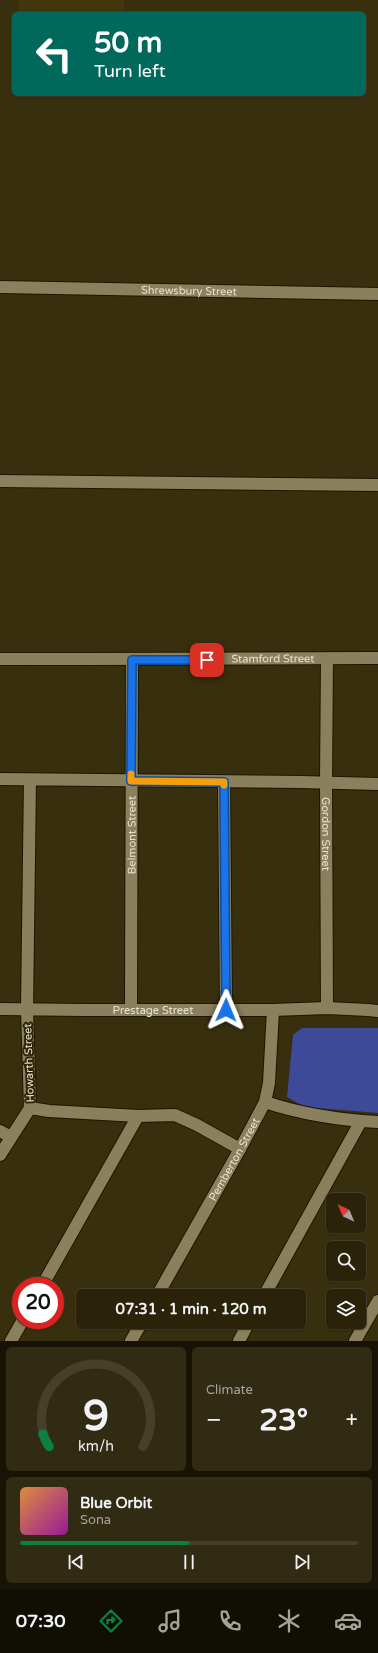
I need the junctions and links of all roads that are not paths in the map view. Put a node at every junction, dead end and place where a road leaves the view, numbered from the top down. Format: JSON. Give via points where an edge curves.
{"nodes":[{"id":1,"x":0,"y":287,"type":"edge"},
{"id":2,"x":378,"y":294,"type":"edge"},
{"id":3,"x":0,"y":481,"type":"edge"},
{"id":4,"x":378,"y":485,"type":"edge"},
{"id":5,"x":378,"y":658,"type":"edge"},
{"id":6,"x":0,"y":659,"type":"edge"},
{"id":7,"x":327,"y":659,"type":"junction"},
{"id":8,"x":132,"y":660,"type":"junction"},
{"id":9,"x":0,"y":779,"type":"edge"},
{"id":10,"x":30,"y":780,"type":"junction"},
{"id":11,"x":131,"y":781,"type":"junction"},
{"id":12,"x":224,"y":782,"type":"junction"},
{"id":13,"x":326,"y":784,"type":"junction"},
{"id":14,"x":378,"y":784,"type":"edge"},
{"id":15,"x":327,"y":1008,"type":"junction"},
{"id":16,"x":1,"y":1009,"type":"edge"},
{"id":17,"x":27,"y":1010,"type":"junction"},
{"id":18,"x":130,"y":1010,"type":"junction"},
{"id":19,"x":226,"y":1010,"type":"junction"},
{"id":20,"x":273,"y":1010,"type":"junction"},
{"id":21,"x":373,"y":1010,"type":"edge"},
{"id":22,"x":265,"y":1102,"type":"junction"},
{"id":23,"x":30,"y":1108,"type":"junction"},
{"id":24,"x":138,"y":1116,"type":"junction"},
{"id":25,"x":361,"y":1121,"type":"junction"},
{"id":26,"x":378,"y":1122,"type":"edge"},
{"id":27,"x":0,"y":1131,"type":"edge"},
{"id":28,"x":11,"y":1137,"type":"junction"},
{"id":29,"x":240,"y":1149,"type":"junction"},
{"id":30,"x":0,"y":1155,"type":"edge"},
{"id":31,"x":47,"y":1277,"type":"edge"},
{"id":32,"x":161,"y":1289,"type":"edge"},
{"id":33,"x":268,"y":1289,"type":"edge"},
{"id":34,"x":378,"y":1301,"type":"edge"},
{"id":35,"x":18,"y":1329,"type":"edge"},
{"id":36,"x":138,"y":1329,"type":"edge"},
{"id":37,"x":245,"y":1329,"type":"edge"},
{"id":38,"x":11,"y":1341,"type":"edge"},
{"id":39,"x":131,"y":1341,"type":"edge"},
{"id":40,"x":239,"y":1341,"type":"edge"},
{"id":41,"x":355,"y":1341,"type":"edge"}],
"edges":[{"from":1,"to":2,"type":"street","name":"Shrewsbury Street"},
{"from":3,"to":4,"type":"street"},
{"from":5,"to":7,"type":"street","name":"Stamford Street"},
{"from":6,"to":8,"type":"street","name":"Stamford Street"},
{"from":7,"to":8,"type":"street","name":"Stamford Street"},
{"from":7,"to":13,"type":"street","name":"Gordon Street"},
{"from":8,"to":11,"type":"street","name":"Belmont Street"},
{"from":9,"to":10,"type":"street"},
{"from":10,"to":11,"type":"street"},
{"from":10,"to":17,"type":"street","name":"Howarth Street"},
{"from":11,"to":12,"type":"street"},
{"from":11,"to":18,"type":"street","name":"Belmont Street"},
{"from":12,"to":13,"type":"street"},
{"from":12,"to":19,"type":"street"},
{"from":13,"to":14,"type":"street"},
{"from":13,"to":15,"type":"street","name":"Gordon Street"},
{"from":15,"to":20,"type":"street","name":"Prestage Street"},
{"from":15,"to":21,"type":"street","name":"Prestage Street"},
{"from":16,"to":17,"type":"street","name":"Prestage Street"},
{"from":17,"to":18,"type":"street","name":"Prestage Street"},
{"from":17,"to":23,"type":"street","name":"Howarth Street"},
{"from":18,"to":19,"type":"street","name":"Prestage Street"},
{"from":19,"to":20,"type":"street","name":"Prestage Street"},
{"from":20,"to":22,"type":"street","name":"Pemberton Street","via":[[269,1082]]},
{"from":22,"to":25,"type":"street","via":[[294,1112]]},
{"from":22,"to":29,"type":"street","name":"Pemberton Street"},
{"from":23,"to":24,"type":"street"},
{"from":23,"to":28,"type":"street","name":"Howarth Street"},
{"from":24,"to":29,"type":"street","via":[[175,1115]]},
{"from":24,"to":31,"type":"street"},
{"from":25,"to":26,"type":"street"},
{"from":25,"to":33,"type":"street"},
{"from":27,"to":28,"type":"street"},
{"from":28,"to":30,"type":"street","name":"Howarth Street"},
{"from":29,"to":32,"type":"street","name":"Pemberton Street"},
{"from":34,"to":41,"type":"street"},
{"from":35,"to":38,"type":"street"},
{"from":36,"to":39,"type":"street"},
{"from":37,"to":40,"type":"street"}]}
